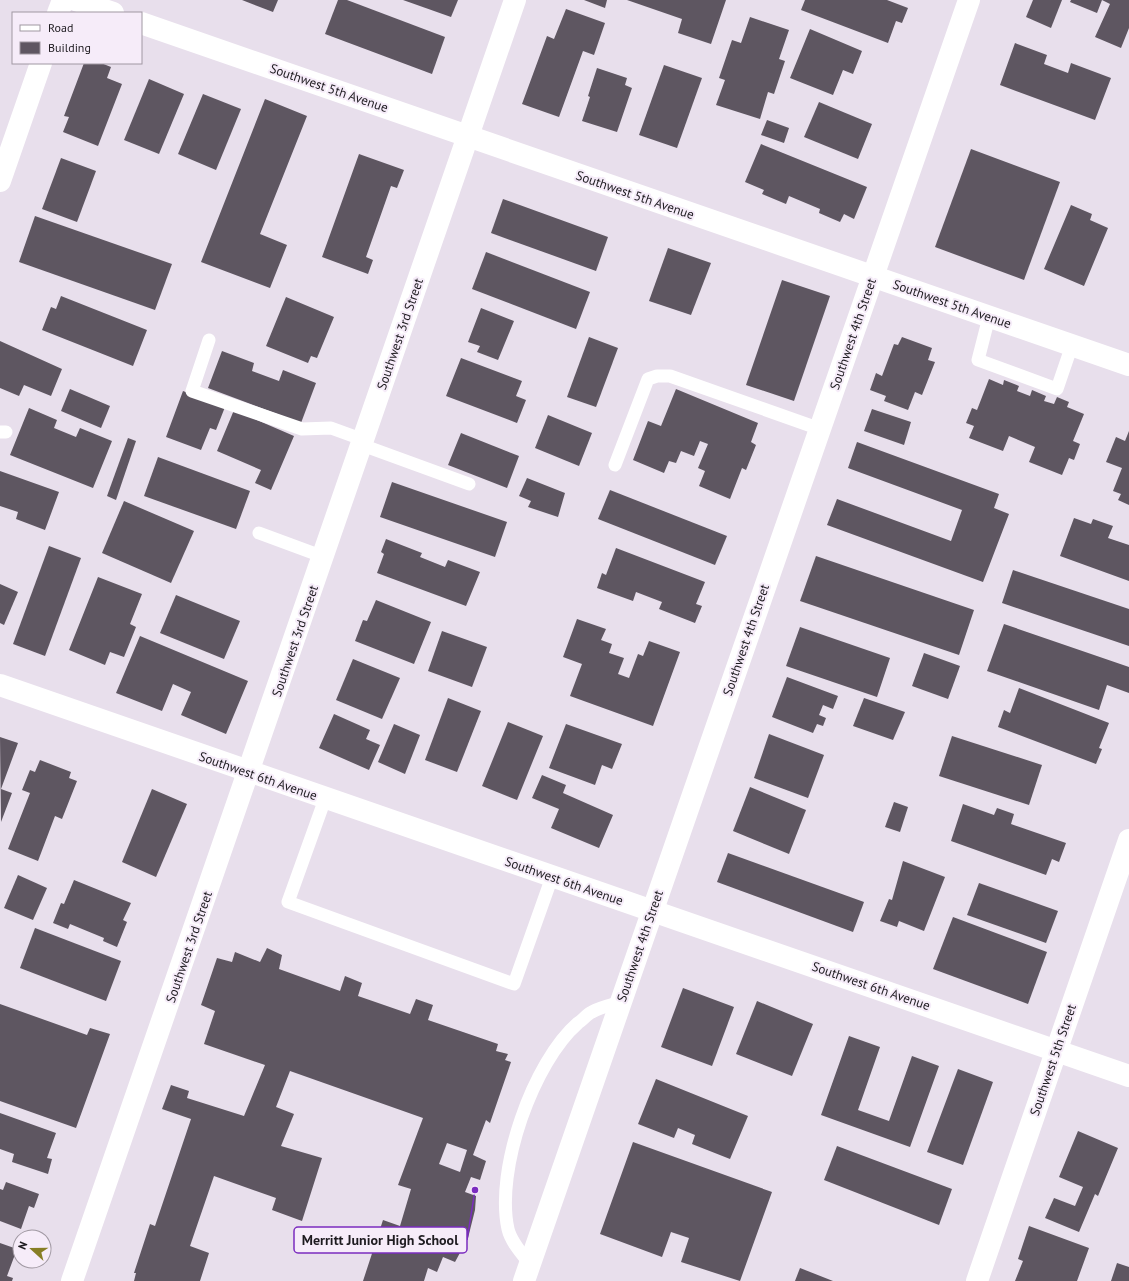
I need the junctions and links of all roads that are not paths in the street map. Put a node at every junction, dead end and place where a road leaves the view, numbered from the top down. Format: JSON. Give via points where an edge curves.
{"nodes":[{"id":1,"x":63,"y":0,"type":"edge"},
{"id":2,"x":76,"y":0,"type":"edge"},
{"id":3,"x":515,"y":0,"type":"edge"},
{"id":4,"x":969,"y":0,"type":"edge"},
{"id":5,"x":58,"y":12,"type":"edge"},
{"id":6,"x":110,"y":12,"type":"edge"},
{"id":7,"x":142,"y":23,"type":"edge"},
{"id":8,"x":41,"y":64,"type":"edge"},
{"id":9,"x":468,"y":137,"type":"junction"},
{"id":10,"x":0,"y":181,"type":"edge"},
{"id":11,"x":873,"y":277,"type":"junction"},
{"id":12,"x":989,"y":317,"type":"junction"},
{"id":13,"x":209,"y":340,"type":"dead end"},
{"id":14,"x":1072,"y":345,"type":"junction"},
{"id":15,"x":1129,"y":365,"type":"edge"},
{"id":16,"x":820,"y":429,"type":"junction"},
{"id":17,"x":363,"y":443,"type":"junction"},
{"id":18,"x":615,"y":465,"type":"dead end"},
{"id":19,"x":469,"y":484,"type":"dead end"},
{"id":20,"x":259,"y":533,"type":"dead end"},
{"id":21,"x":324,"y":557,"type":"junction"},
{"id":22,"x":0,"y":685,"type":"edge"},
{"id":23,"x":249,"y":772,"type":"junction"},
{"id":24,"x":325,"y":799,"type":"junction"},
{"id":25,"x":1129,"y":840,"type":"edge"},
{"id":26,"x":552,"y":877,"type":"junction"},
{"id":27,"x":652,"y":911,"type":"junction"},
{"id":28,"x":621,"y":1002,"type":"junction"},
{"id":29,"x":1057,"y":1051,"type":"junction"},
{"id":30,"x":1129,"y":1076,"type":"edge"},
{"id":31,"x":527,"y":1273,"type":"edge"},
{"id":32,"x":72,"y":1281,"type":"edge"},
{"id":33,"x":977,"y":1281,"type":"edge"}],
"edges":[{"from":1,"to":5,"type":"street"},
{"from":2,"to":6,"type":"street"},
{"from":3,"to":9,"type":"street","name":"Southwest 3rd Street"},
{"from":4,"to":11,"type":"street","name":"Southwest 4th Street"},
{"from":7,"to":9,"type":"street","name":"Southwest 5th Avenue"},
{"from":8,"to":10,"type":"street"},
{"from":9,"to":11,"type":"street","name":"Southwest 5th Avenue"},
{"from":9,"to":17,"type":"street","name":"Southwest 3rd Street"},
{"from":11,"to":12,"type":"street","name":"Southwest 5th Avenue"},
{"from":11,"to":16,"type":"street","name":"Southwest 4th Street"},
{"from":12,"to":14,"type":"street","name":"Southwest 5th Avenue"},
{"from":12,"to":14,"type":"lane","via":[[978,360],[1056,389]]},
{"from":13,"to":17,"type":"lane","via":[[192,391],[302,429],[331,428]]},
{"from":14,"to":15,"type":"street","name":"Southwest 5th Avenue"},
{"from":16,"to":18,"type":"lane","via":[[670,376],[657,376],[648,379]]},
{"from":16,"to":27,"type":"street","name":"Southwest 4th Street"},
{"from":17,"to":19,"type":"lane"},
{"from":17,"to":21,"type":"street","name":"Southwest 3rd Street"},
{"from":20,"to":21,"type":"lane"},
{"from":21,"to":23,"type":"street","name":"Southwest 3rd Street"},
{"from":22,"to":23,"type":"street","name":"Southwest 6th Avenue"},
{"from":23,"to":24,"type":"street","name":"Southwest 6th Avenue"},
{"from":23,"to":32,"type":"street","name":"Southwest 3rd Street"},
{"from":24,"to":26,"type":"street","name":"Southwest 6th Avenue"},
{"from":24,"to":26,"type":"lane","via":[[288,902],[514,984]]},
{"from":25,"to":29,"type":"street","name":"Southwest 5th Street"},
{"from":26,"to":27,"type":"street","name":"Southwest 6th Avenue"},
{"from":27,"to":28,"type":"street","name":"Southwest 4th Street"},
{"from":27,"to":29,"type":"street","name":"Southwest 6th Avenue"},
{"from":28,"to":31,"type":"street","name":"Southwest 4th Street"},
{"from":28,"to":31,"type":"lane","via":[[591,1012],[567,1033],[548,1061],[529,1098],[516,1134],[505,1200],[508,1229]]},
{"from":29,"to":30,"type":"street","name":"Southwest 6th Avenue"},
{"from":29,"to":33,"type":"street","name":"Southwest 5th Street"}]}
